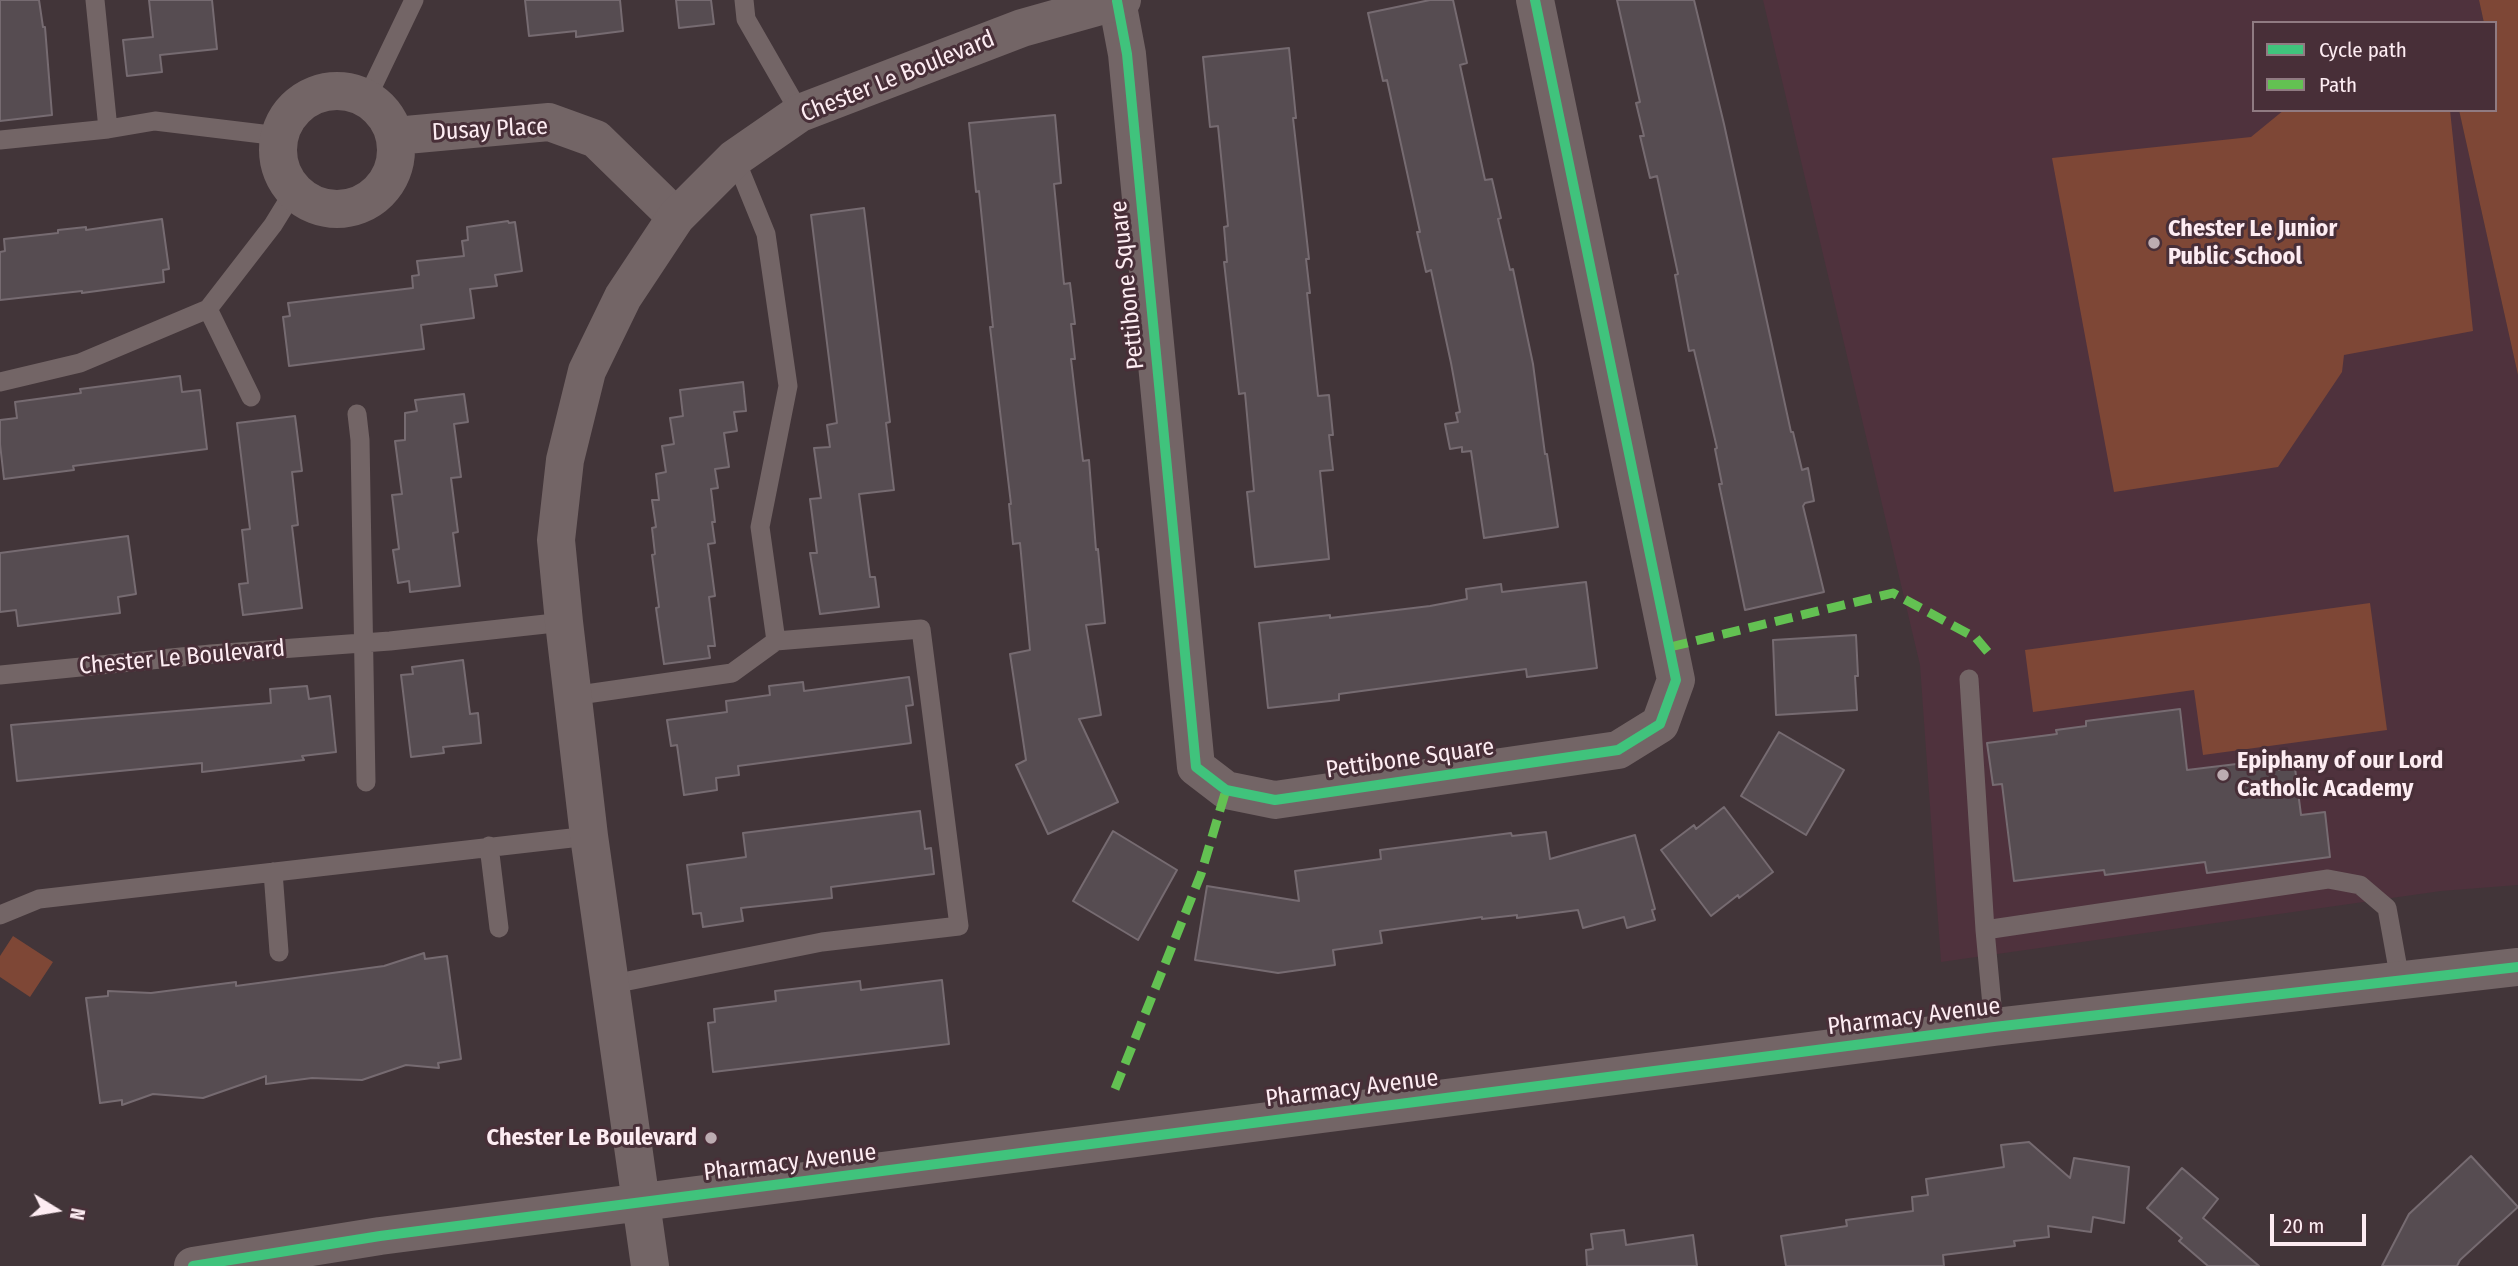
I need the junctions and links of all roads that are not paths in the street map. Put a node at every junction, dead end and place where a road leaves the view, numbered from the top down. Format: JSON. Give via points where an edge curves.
{"nodes":[{"id":1,"x":95,"y":0,"type":"edge"},
{"id":2,"x":414,"y":0,"type":"edge"},
{"id":3,"x":744,"y":0,"type":"edge"},
{"id":4,"x":1535,"y":0,"type":"edge"},
{"id":5,"x":1119,"y":1,"type":"edge"},
{"id":6,"x":367,"y":98,"type":"junction"},
{"id":7,"x":800,"y":113,"type":"junction"},
{"id":8,"x":108,"y":129,"type":"junction"},
{"id":9,"x":279,"y":136,"type":"junction"},
{"id":10,"x":395,"y":136,"type":"junction"},
{"id":11,"x":0,"y":140,"type":"edge"},
{"id":12,"x":735,"y":158,"type":"junction"},
{"id":13,"x":294,"y":191,"type":"junction"},
{"id":14,"x":676,"y":217,"type":"junction"},
{"id":15,"x":208,"y":309,"type":"junction"},
{"id":16,"x":0,"y":382,"type":"edge"},
{"id":17,"x":251,"y":397,"type":"dead end"},
{"id":18,"x":356,"y":414,"type":"dead end"},
{"id":19,"x":564,"y":622,"type":"junction"},
{"id":20,"x":776,"y":641,"type":"junction"},
{"id":21,"x":364,"y":643,"type":"junction"},
{"id":22,"x":0,"y":675,"type":"edge"},
{"id":23,"x":1969,"y":679,"type":"dead end"},
{"id":24,"x":572,"y":696,"type":"junction"},
{"id":25,"x":366,"y":782,"type":"dead end"},
{"id":26,"x":589,"y":836,"type":"junction"},
{"id":27,"x":489,"y":846,"type":"junction"},
{"id":28,"x":273,"y":872,"type":"junction"},
{"id":29,"x":0,"y":915,"type":"edge"},
{"id":30,"x":499,"y":928,"type":"dead end"},
{"id":31,"x":1985,"y":930,"type":"junction"},
{"id":32,"x":279,"y":952,"type":"dead end"},
{"id":33,"x":2518,"y":967,"type":"edge"},
{"id":34,"x":2400,"y":980,"type":"junction"},
{"id":35,"x":608,"y":985,"type":"junction"},
{"id":36,"x":1994,"y":1027,"type":"junction"},
{"id":37,"x":641,"y":1203,"type":"junction"},
{"id":38,"x":193,"y":1266,"type":"edge"},
{"id":39,"x":650,"y":1266,"type":"edge"}],
"edges":[{"from":1,"to":8,"type":"lane"},
{"from":2,"to":6,"type":"lane"},
{"from":3,"to":7,"type":"lane","via":[[746,19]]},
{"from":4,"to":5,"type":"street","name":"Pettibone Square","via":[[1676,680],[1660,724],[1618,750],[1275,800],[1226,790],[1196,768]]},
{"from":5,"to":7,"type":"street","name":"Chester Le Boulevard","via":[[1022,28]]},
{"from":6,"to":9,"type":"street","via":[[332,90],[314,95],[286,119]]},
{"from":6,"to":10,"type":"street","via":[[380,108]]},
{"from":7,"to":12,"type":"street","name":"Chester Le Boulevard"},
{"from":8,"to":9,"type":"lane","via":[[155,121]]},
{"from":8,"to":11,"type":"lane"},
{"from":9,"to":13,"type":"street","via":[[283,175]]},
{"from":10,"to":13,"type":"street","via":[[391,174],[365,202],[328,209]]},
{"from":10,"to":14,"type":"street","name":"Dusay Place","via":[[549,122],[596,139]]},
{"from":12,"to":14,"type":"street","name":"Chester Le Boulevard"},
{"from":12,"to":20,"type":"lane","via":[[766,234],[788,386],[760,527]]},
{"from":13,"to":15,"type":"lane"},
{"from":14,"to":19,"type":"street","name":"Chester Le Boulevard","via":[[623,298],[587,371],[565,460],[556,540]]},
{"from":15,"to":16,"type":"lane","via":[[80,363]]},
{"from":15,"to":17,"type":"lane"},
{"from":18,"to":21,"type":"lane"},
{"from":19,"to":21,"type":"lane","name":"Chester Le Boulevard"},
{"from":19,"to":24,"type":"street","name":"Chester Le Boulevard"},
{"from":20,"to":24,"type":"lane","via":[[732,673]]},
{"from":20,"to":35,"type":"lane","via":[[920,629],[959,926],[822,942]]},
{"from":21,"to":22,"type":"lane","name":"Chester Le Boulevard"},
{"from":21,"to":25,"type":"lane"},
{"from":23,"to":31,"type":"lane"},
{"from":24,"to":26,"type":"street","name":"Chester Le Boulevard"},
{"from":26,"to":27,"type":"lane"},
{"from":26,"to":35,"type":"street","name":"Chester Le Boulevard"},
{"from":27,"to":28,"type":"lane"},
{"from":27,"to":30,"type":"lane"},
{"from":28,"to":29,"type":"lane","via":[[38,899]]},
{"from":28,"to":32,"type":"lane"},
{"from":31,"to":34,"type":"lane","via":[[2328,879],[2360,885],[2387,908]]},
{"from":31,"to":36,"type":"lane"},
{"from":33,"to":34,"type":"street","name":"Pharmacy Avenue"},
{"from":34,"to":36,"type":"street","name":"Pharmacy Avenue"},
{"from":35,"to":37,"type":"street","name":"Chester Le Boulevard"},
{"from":36,"to":37,"type":"street","name":"Pharmacy Avenue"},
{"from":37,"to":38,"type":"street","name":"Pharmacy Avenue","via":[[380,1236]]},
{"from":37,"to":39,"type":"street","name":"Chester Le Boulevard"}]}
